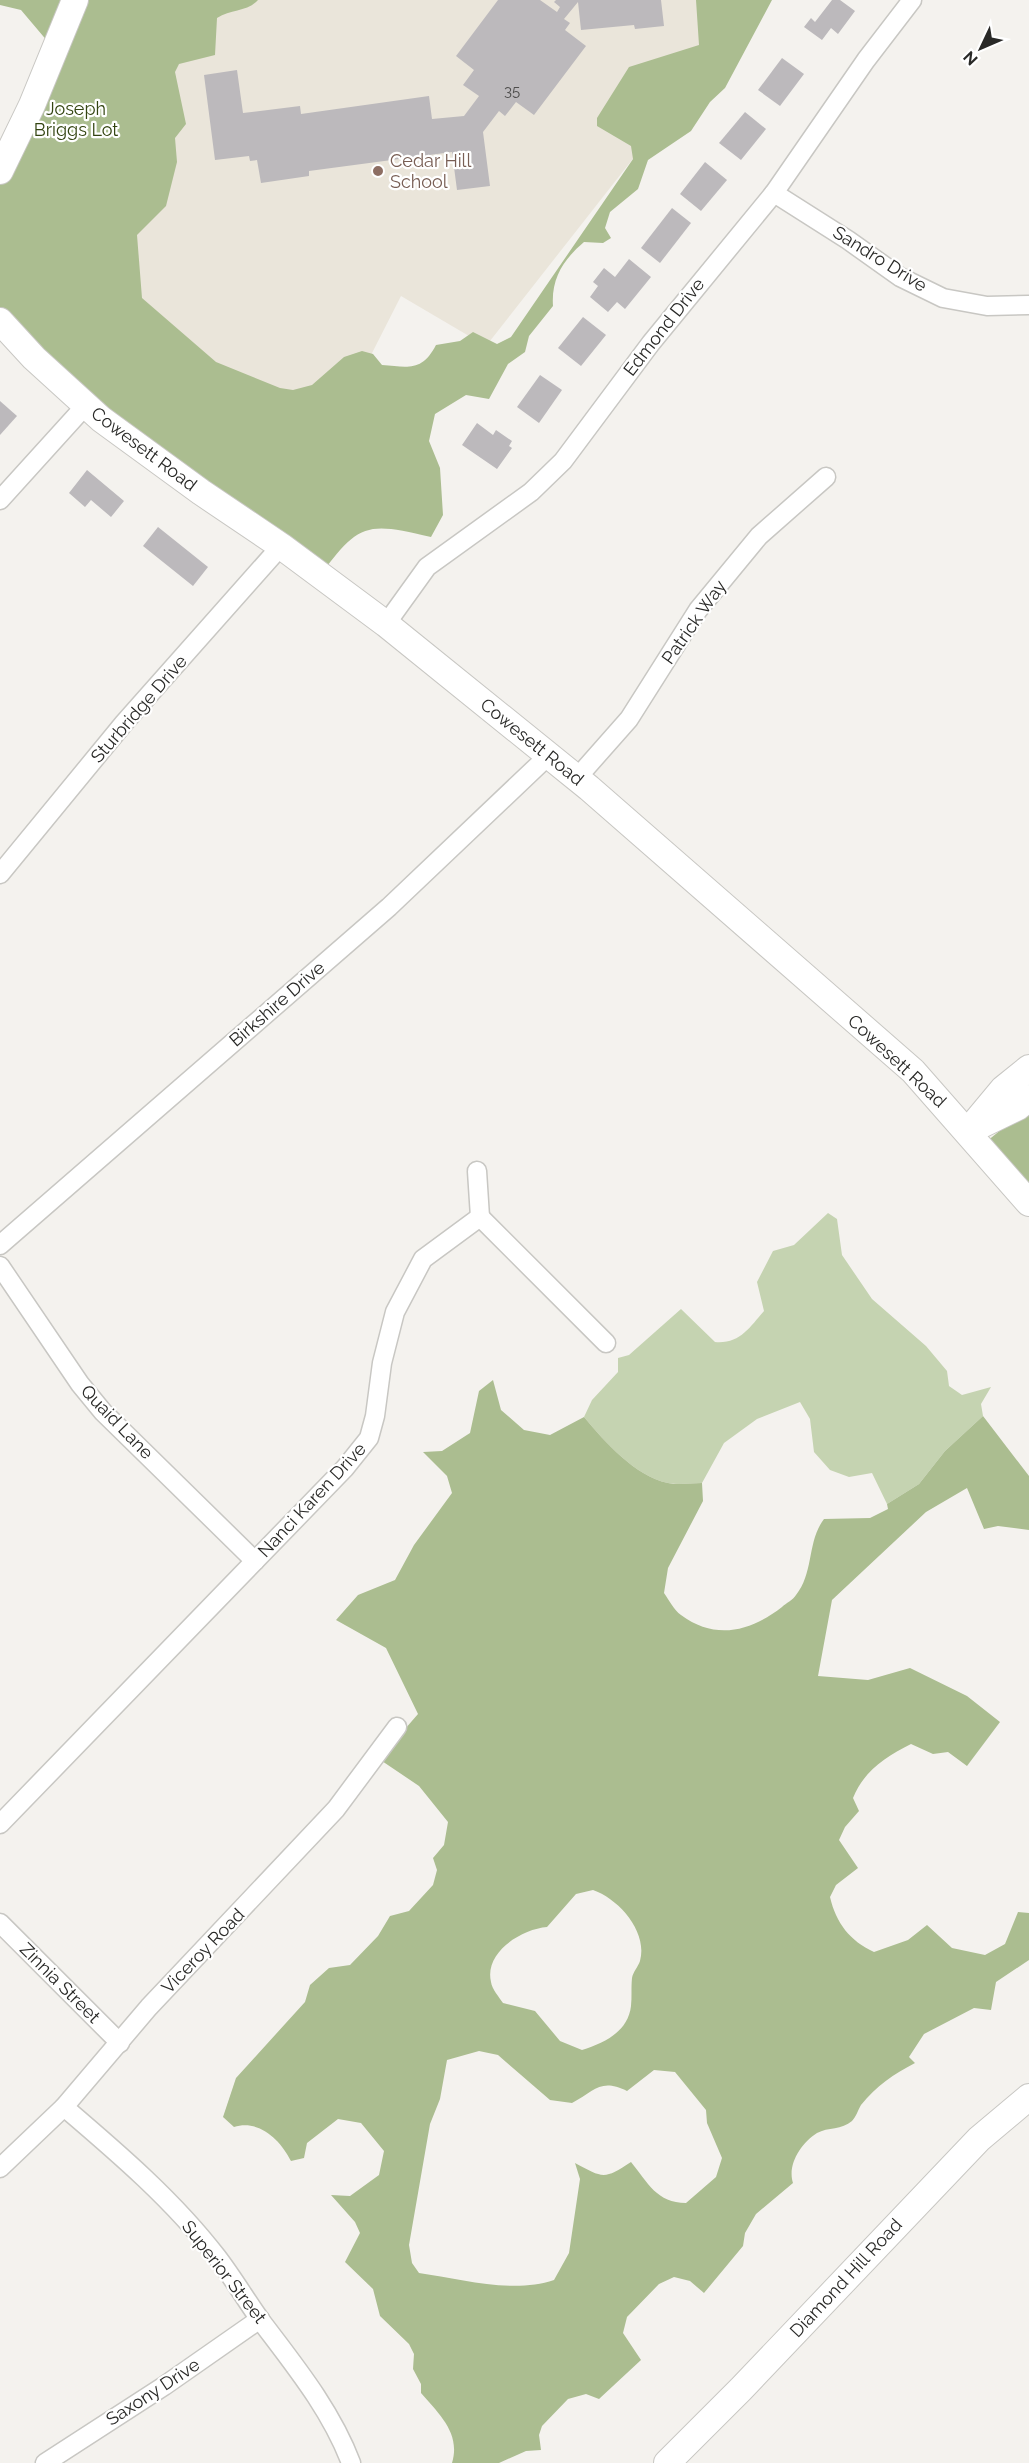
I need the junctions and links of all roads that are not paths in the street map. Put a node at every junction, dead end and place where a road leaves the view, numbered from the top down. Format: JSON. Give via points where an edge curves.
{"nodes":[{"id":1,"x":75,"y":0,"type":"edge"},
{"id":2,"x":907,"y":2,"type":"edge"},
{"id":3,"x":0,"y":171,"type":"edge"},
{"id":4,"x":774,"y":194,"type":"junction"},
{"id":5,"x":1029,"y":305,"type":"edge"},
{"id":6,"x":0,"y":321,"type":"edge"},
{"id":7,"x":86,"y":405,"type":"junction"},
{"id":8,"x":826,"y":477,"type":"dead end"},
{"id":9,"x":0,"y":500,"type":"edge"},
{"id":10,"x":281,"y":546,"type":"junction"},
{"id":11,"x":386,"y":624,"type":"junction"},
{"id":12,"x":548,"y":756,"type":"junction"},
{"id":13,"x":576,"y":778,"type":"junction"},
{"id":14,"x":0,"y":874,"type":"edge"},
{"id":15,"x":1029,"y":1068,"type":"edge"},
{"id":16,"x":1029,"y":1098,"type":"edge"},
{"id":17,"x":968,"y":1131,"type":"junction"},
{"id":18,"x":477,"y":1171,"type":"dead end"},
{"id":19,"x":1029,"y":1203,"type":"edge"},
{"id":20,"x":480,"y":1217,"type":"junction"},
{"id":21,"x":0,"y":1245,"type":"edge"},
{"id":22,"x":0,"y":1266,"type":"edge"},
{"id":23,"x":606,"y":1343,"type":"dead end"},
{"id":24,"x":255,"y":1561,"type":"junction"},
{"id":25,"x":397,"y":1727,"type":"dead end"},
{"id":26,"x":0,"y":1824,"type":"edge"},
{"id":27,"x":0,"y":1923,"type":"edge"},
{"id":28,"x":120,"y":2043,"type":"junction"},
{"id":29,"x":1029,"y":2097,"type":"edge"},
{"id":30,"x":64,"y":2107,"type":"junction"},
{"id":31,"x":0,"y":2168,"type":"edge"},
{"id":32,"x":260,"y":2319,"type":"junction"},
{"id":33,"x":45,"y":2463,"type":"edge"},
{"id":34,"x":351,"y":2463,"type":"edge"},
{"id":35,"x":667,"y":2463,"type":"edge"}],
"edges":[{"from":1,"to":3,"type":"main road"},
{"from":2,"to":4,"type":"street","name":"Edmond Drive"},
{"from":4,"to":5,"type":"street","name":"Sandro Drive","via":[[900,277],[943,298],[987,306]]},
{"from":4,"to":11,"type":"street","name":"Edmond Drive","via":[[664,326],[563,461],[531,492],[427,567]]},
{"from":6,"to":7,"type":"main road","name":"Cowesett Road"},
{"from":7,"to":9,"type":"street"},
{"from":7,"to":10,"type":"main road","name":"Cowesett Road","via":[[201,492]]},
{"from":8,"to":13,"type":"street","name":"Patrick Way","via":[[752,544],[698,610],[629,719]]},
{"from":10,"to":11,"type":"main road","name":"Cowesett Road"},
{"from":10,"to":14,"type":"street","name":"Sturbridge Drive","via":[[124,723]]},
{"from":11,"to":12,"type":"main road","name":"Cowesett Road"},
{"from":12,"to":13,"type":"main road","name":"Cowesett Road"},
{"from":12,"to":21,"type":"street","name":"Birkshire Drive","via":[[380,914]]},
{"from":13,"to":17,"type":"main road","name":"Cowesett Road","via":[[913,1071]]},
{"from":15,"to":17,"type":"main road","via":[[1003,1089]]},
{"from":16,"to":17,"type":"main road"},
{"from":17,"to":19,"type":"main road","name":"Cowesett Road"},
{"from":18,"to":20,"type":"street"},
{"from":20,"to":23,"type":"street"},
{"from":20,"to":24,"type":"street","name":"Nanci Karen Drive","via":[[423,1259],[396,1312],[369,1438]]},
{"from":22,"to":24,"type":"street","name":"Quaid Lane","via":[[103,1412]]},
{"from":24,"to":26,"type":"street","name":"Nanci Karen Drive"},
{"from":25,"to":28,"type":"street","name":"Viceroy Road","via":[[336,1809],[149,2007]]},
{"from":27,"to":28,"type":"street","name":"Zinnia Street"},
{"from":28,"to":30,"type":"street","name":"Viceroy Road"},
{"from":29,"to":35,"type":"main road","name":"Diamond Hill Road","via":[[954,2164]]},
{"from":30,"to":31,"type":"street","name":"Viceroy Road"},
{"from":30,"to":32,"type":"street","name":"Superior Street","via":[[169,2204],[216,2256]]},
{"from":32,"to":33,"type":"street","name":"Saxony Drive"},
{"from":32,"to":34,"type":"street","name":"Superior Street","via":[[299,2369],[334,2425]]}]}
